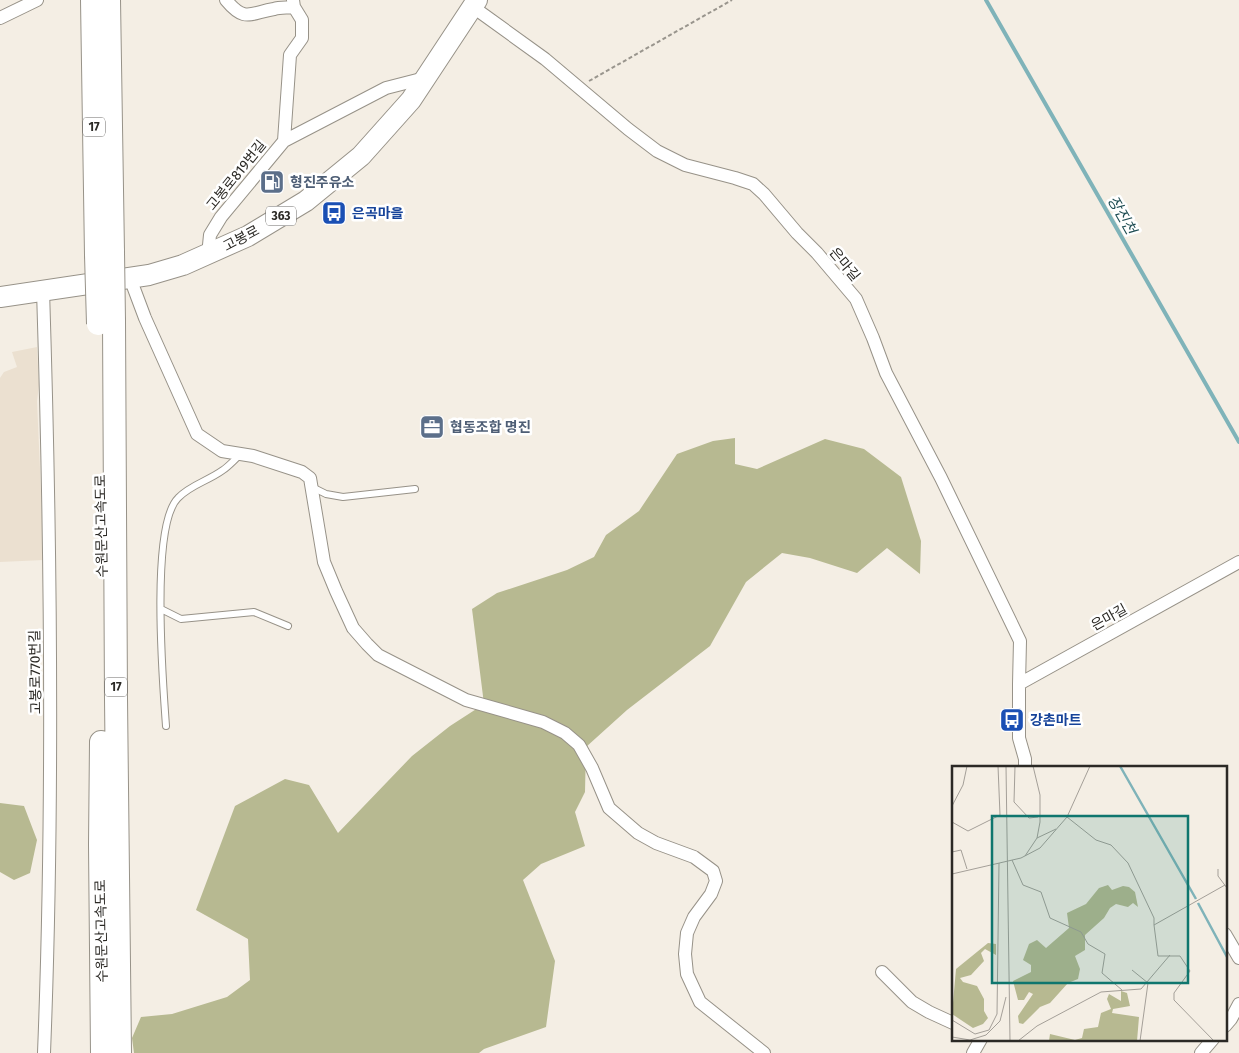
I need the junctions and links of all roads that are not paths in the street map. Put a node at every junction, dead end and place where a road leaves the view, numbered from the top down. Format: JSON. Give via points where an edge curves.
{"nodes":[{"id":1,"x":37,"y":0,"type":"edge"},
{"id":2,"x":92,"y":0,"type":"edge"},
{"id":3,"x":109,"y":0,"type":"edge"},
{"id":4,"x":226,"y":0,"type":"edge"},
{"id":5,"x":294,"y":4,"type":"edge"},
{"id":6,"x":475,"y":4,"type":"edge"},
{"id":7,"x":0,"y":18,"type":"edge"},
{"id":8,"x":425,"y":78,"type":"junction"},
{"id":9,"x":284,"y":141,"type":"junction"},
{"id":10,"x":105,"y":253,"type":"junction"},
{"id":11,"x":208,"y":255,"type":"junction"},
{"id":12,"x":130,"y":278,"type":"junction"},
{"id":13,"x":43,"y":290,"type":"junction"},
{"id":14,"x":0,"y":297,"type":"edge"},
{"id":15,"x":106,"y":322,"type":"junction"},
{"id":16,"x":240,"y":454,"type":"junction"},
{"id":17,"x":312,"y":487,"type":"junction"},
{"id":18,"x":415,"y":489,"type":"dead end"},
{"id":19,"x":1239,"y":562,"type":"edge"},
{"id":20,"x":161,"y":609,"type":"junction"},
{"id":21,"x":288,"y":626,"type":"dead end"},
{"id":22,"x":1019,"y":684,"type":"junction"},
{"id":23,"x":166,"y":726,"type":"dead end"},
{"id":24,"x":1025,"y":766,"type":"edge"},
{"id":25,"x":1226,"y":936,"type":"edge"},
{"id":26,"x":1239,"y":958,"type":"edge"},
{"id":27,"x":882,"y":972,"type":"dead end"},
{"id":28,"x":1239,"y":1004,"type":"edge"},
{"id":29,"x":952,"y":1023,"type":"edge"},
{"id":30,"x":1226,"y":1025,"type":"edge"},
{"id":31,"x":980,"y":1040,"type":"edge"},
{"id":32,"x":982,"y":1040,"type":"edge"},
{"id":33,"x":1212,"y":1040,"type":"edge"},
{"id":34,"x":44,"y":1053,"type":"edge"},
{"id":35,"x":102,"y":1053,"type":"edge"},
{"id":36,"x":120,"y":1053,"type":"edge"},
{"id":37,"x":764,"y":1053,"type":"edge"},
{"id":38,"x":973,"y":1053,"type":"edge"},
{"id":39,"x":986,"y":1053,"type":"edge"},
{"id":40,"x":1201,"y":1053,"type":"edge"}],
"edges":[{"from":1,"to":7,"type":"street"},
{"from":2,"to":10,"type":"highway","name":"수원문산고속도로","number":"17"},
{"from":3,"to":10,"type":"highway","name":"수원문산고속도로","number":"17"},
{"from":4,"to":5,"type":"street","via":[[236,11],[246,15]]},
{"from":5,"to":9,"type":"street","name":"고봉로819번길","via":[[302,20],[302,38],[290,55]]},
{"from":6,"to":8,"type":"main road","name":"고봉로","number":"363"},
{"from":6,"to":22,"type":"street","name":"은마길","via":[[657,151],[685,165],[753,184],[856,299],[886,373],[1020,641]]},
{"from":8,"to":9,"type":"street","via":[[386,88]]},
{"from":8,"to":11,"type":"main road","name":"고봉로","number":"363","via":[[411,100],[348,167],[306,201],[248,236]]},
{"from":9,"to":11,"type":"street","name":"고봉로819번길","via":[[221,217],[210,235]]},
{"from":10,"to":15,"type":"highway","name":"수원문산고속도로","number":"17","bridge":true},
{"from":11,"to":12,"type":"main road","name":"고봉로","number":"363","via":[[150,275]]},
{"from":12,"to":13,"type":"main road","name":"고봉로","number":"363"},
{"from":12,"to":16,"type":"street","via":[[197,434],[222,451]]},
{"from":13,"to":14,"type":"main road","name":"고봉로","number":"363"},
{"from":13,"to":34,"type":"street","name":"고봉로770번길","via":[[51,753]]},
{"from":15,"to":35,"type":"highway","name":"수원문산고속도로","number":"17","via":[[100,845]]},
{"from":15,"to":36,"type":"highway","name":"수원문산고속도로","number":"17","via":[[116,690]]},
{"from":16,"to":17,"type":"street","via":[[302,472],[310,478]]},
{"from":16,"to":20,"type":"lane","via":[[222,471],[176,499],[167,519],[163,543]]},
{"from":17,"to":18,"type":"lane","via":[[343,498]]},
{"from":17,"to":37,"type":"street","via":[[324,562],[354,628],[378,655],[466,700],[543,722],[565,733],[579,745],[609,808],[644,836],[694,857],[713,871],[716,882],[711,894],[687,933],[687,974],[700,1002]]},
{"from":19,"to":22,"type":"street","name":"은마길"},
{"from":20,"to":21,"type":"lane","via":[[181,619],[254,612]]},
{"from":20,"to":23,"type":"lane"},
{"from":22,"to":24,"type":"street","name":"은마길","via":[[1019,738]]},
{"from":25,"to":26,"type":"street"},
{"from":27,"to":29,"type":"street","via":[[912,1002]]},
{"from":28,"to":30,"type":"street"},
{"from":31,"to":38,"type":"street"},
{"from":32,"to":39,"type":"street"},
{"from":33,"to":40,"type":"street"}]}
